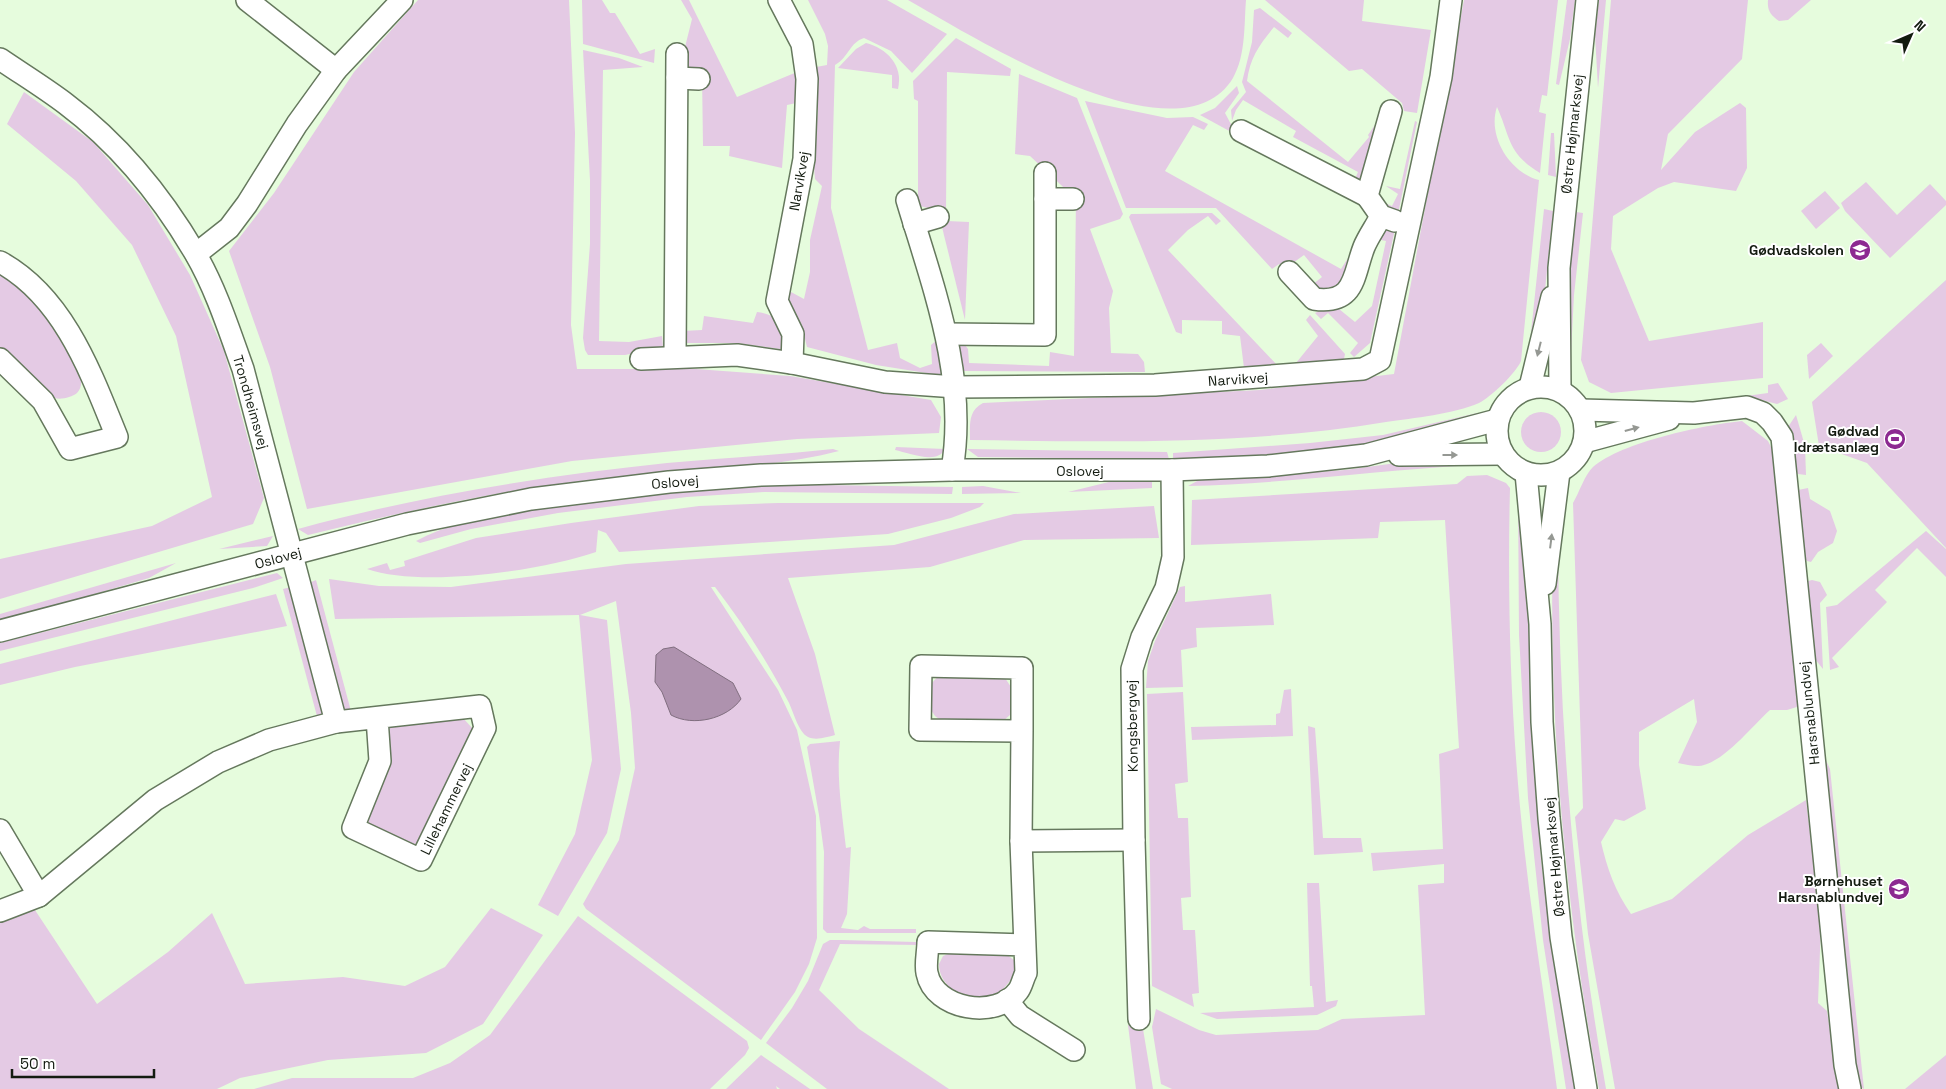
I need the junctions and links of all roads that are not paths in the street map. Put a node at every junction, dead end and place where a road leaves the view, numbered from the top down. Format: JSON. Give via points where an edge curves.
{"nodes":[{"id":1,"x":247,"y":0,"type":"edge"},
{"id":2,"x":402,"y":0,"type":"edge"},
{"id":3,"x":779,"y":0,"type":"edge"},
{"id":4,"x":1451,"y":0,"type":"edge"},
{"id":5,"x":1586,"y":0,"type":"edge"},
{"id":6,"x":677,"y":54,"type":"dead end"},
{"id":7,"x":0,"y":59,"type":"edge"},
{"id":8,"x":336,"y":70,"type":"junction"},
{"id":9,"x":676,"y":78,"type":"junction"},
{"id":10,"x":699,"y":79,"type":"dead end"},
{"id":11,"x":1391,"y":111,"type":"dead end"},
{"id":12,"x":1241,"y":131,"type":"dead end"},
{"id":13,"x":1045,"y":173,"type":"dead end"},
{"id":14,"x":1367,"y":196,"type":"junction"},
{"id":15,"x":1045,"y":198,"type":"junction"},
{"id":16,"x":1073,"y":199,"type":"dead end"},
{"id":17,"x":907,"y":200,"type":"dead end"},
{"id":18,"x":1381,"y":216,"type":"junction"},
{"id":19,"x":938,"y":218,"type":"dead end"},
{"id":20,"x":914,"y":224,"type":"junction"},
{"id":21,"x":1409,"y":225,"type":"junction"},
{"id":22,"x":196,"y":254,"type":"junction"},
{"id":23,"x":0,"y":262,"type":"edge"},
{"id":24,"x":1559,"y":268,"type":"junction"},
{"id":25,"x":1289,"y":272,"type":"dead end"},
{"id":26,"x":946,"y":334,"type":"junction"},
{"id":27,"x":675,"y":357,"type":"junction"},
{"id":28,"x":0,"y":359,"type":"edge"},
{"id":29,"x":641,"y":359,"type":"dead end"},
{"id":30,"x":792,"y":363,"type":"junction"},
{"id":31,"x":956,"y":387,"type":"junction"},
{"id":32,"x":1530,"y":387,"type":"junction"},
{"id":33,"x":1560,"y":390,"type":"junction"},
{"id":34,"x":1581,"y":410,"type":"junction"},
{"id":35,"x":1694,"y":413,"type":"junction"},
{"id":36,"x":1497,"y":420,"type":"junction"},
{"id":37,"x":1584,"y":442,"type":"junction"},
{"id":38,"x":1503,"y":454,"type":"junction"},
{"id":39,"x":1366,"y":455,"type":"junction"},
{"id":40,"x":952,"y":470,"type":"junction"},
{"id":41,"x":1172,"y":470,"type":"junction"},
{"id":42,"x":1559,"y":472,"type":"junction"},
{"id":43,"x":1526,"y":473,"type":"junction"},
{"id":44,"x":290,"y":554,"type":"junction"},
{"id":45,"x":1540,"y":624,"type":"junction"},
{"id":46,"x":0,"y":631,"type":"edge"},
{"id":47,"x":377,"y":718,"type":"junction"},
{"id":48,"x":336,"y":722,"type":"junction"},
{"id":49,"x":1022,"y":731,"type":"junction"},
{"id":50,"x":0,"y":830,"type":"edge"},
{"id":51,"x":1134,"y":840,"type":"junction"},
{"id":52,"x":1021,"y":841,"type":"junction"},
{"id":53,"x":39,"y":896,"type":"junction"},
{"id":54,"x":0,"y":911,"type":"edge"},
{"id":55,"x":1024,"y":945,"type":"junction"},
{"id":56,"x":1007,"y":1000,"type":"junction"},
{"id":57,"x":1139,"y":1019,"type":"dead end"},
{"id":58,"x":1074,"y":1050,"type":"dead end"},
{"id":59,"x":1586,"y":1089,"type":"edge"},
{"id":60,"x":1850,"y":1089,"type":"edge"}],
"edges":[{"from":1,"to":8,"type":"street"},
{"from":2,"to":8,"type":"street"},
{"from":3,"to":30,"type":"street","name":"Narvikvej","via":[[802,44],[807,79],[804,159],[777,301],[793,334]]},
{"from":4,"to":21,"type":"street","name":"Narvikvej","via":[[1442,77]]},
{"from":5,"to":24,"type":"street","name":"Østre Højmarksvej"},
{"from":6,"to":9,"type":"street"},
{"from":7,"to":22,"type":"street","name":"Trondheimsvej","via":[[67,104],[119,151],[158,198]]},
{"from":8,"to":22,"type":"street","via":[[229,228]]},
{"from":9,"to":10,"type":"street"},
{"from":9,"to":27,"type":"street"},
{"from":11,"to":14,"type":"street"},
{"from":12,"to":14,"type":"street"},
{"from":13,"to":15,"type":"street"},
{"from":14,"to":18,"type":"street"},
{"from":15,"to":16,"type":"street"},
{"from":15,"to":26,"type":"street","via":[[1045,335]]},
{"from":17,"to":20,"type":"street"},
{"from":18,"to":21,"type":"street"},
{"from":18,"to":25,"type":"street","via":[[1364,247],[1354,282],[1344,292],[1327,301],[1314,299]]},
{"from":19,"to":20,"type":"street"},
{"from":20,"to":26,"type":"street"},
{"from":21,"to":31,"type":"street","name":"Narvikvej","via":[[1380,360],[1363,370],[1155,385]]},
{"from":22,"to":44,"type":"street","name":"Trondheimsvej","via":[[224,314],[243,369]]},
{"from":23,"to":28,"type":"street","via":[[17,271],[48,302],[86,361],[117,437],[70,449],[43,401]]},
{"from":24,"to":32,"type":"street","name":"Østre Højmarksvej","one_way":true},
{"from":24,"to":33,"type":"street","name":"Østre Højmarksvej"},
{"from":26,"to":31,"type":"street"},
{"from":27,"to":29,"type":"street","name":"Narvikvej"},
{"from":27,"to":30,"type":"street","name":"Narvikvej","via":[[738,355]]},
{"from":30,"to":31,"type":"street","name":"Narvikvej","via":[[885,382]]},
{"from":31,"to":40,"type":"street","via":[[957,444]]},
{"from":32,"to":33,"type":"street"},
{"from":32,"to":36,"type":"street","via":[[1515,394]]},
{"from":33,"to":34,"type":"street"},
{"from":34,"to":35,"type":"street","name":"Harsnablundvej"},
{"from":34,"to":37,"type":"street","via":[[1586,426]]},
{"from":37,"to":35,"type":"street","name":"Harsnablundvej","one_way":true},
{"from":35,"to":60,"type":"street","name":"Harsnablundvej","via":[[1747,407],[1763,413],[1782,437]]},
{"from":36,"to":38,"type":"street","via":[[1497,438]]},
{"from":36,"to":39,"type":"street","name":"Oslovej"},
{"from":37,"to":42,"type":"street","via":[[1570,465]]},
{"from":39,"to":38,"type":"street","name":"Oslovej","one_way":true},
{"from":38,"to":43,"type":"street","via":[[1513,466]]},
{"from":39,"to":41,"type":"street","name":"Oslovej","via":[[1268,466]]},
{"from":40,"to":41,"type":"street","name":"Oslovej"},
{"from":40,"to":44,"type":"street","name":"Oslovej","via":[[761,475],[601,490],[531,499],[406,524]]},
{"from":41,"to":51,"type":"street","name":"Kongsbergvej","via":[[1173,557],[1166,588],[1142,637],[1132,670]]},
{"from":42,"to":43,"type":"street","via":[[1542,476]]},
{"from":45,"to":42,"type":"street","name":"Østre Højmarksvej","one_way":true},
{"from":43,"to":45,"type":"street","name":"Østre Højmarksvej"},
{"from":44,"to":46,"type":"street","name":"Oslovej"},
{"from":44,"to":48,"type":"street"},
{"from":45,"to":59,"type":"street","name":"Østre Højmarksvej","via":[[1542,722],[1550,818],[1562,936]]},
{"from":47,"to":47,"type":"street","name":"Lillehammervej","via":[[480,706],[485,728],[421,860],[353,828],[380,761]]},
{"from":47,"to":48,"type":"street","name":"Lillehammervej"},
{"from":48,"to":53,"type":"street","name":"Lillehammervej","via":[[269,740],[218,762],[155,800]]},
{"from":49,"to":49,"type":"street","via":[[920,730],[921,666],[1022,668]]},
{"from":49,"to":52,"type":"street"},
{"from":50,"to":53,"type":"street"},
{"from":51,"to":52,"type":"street"},
{"from":51,"to":57,"type":"street","name":"Kongsbergvej"},
{"from":52,"to":55,"type":"street"},
{"from":53,"to":54,"type":"street","name":"Lillehammervej"},
{"from":55,"to":56,"type":"street","via":[[1026,973],[1018,991]]},
{"from":55,"to":56,"type":"street","via":[[928,942],[927,973],[935,990],[952,1004],[971,1008],[992,1006]]},
{"from":56,"to":58,"type":"street","via":[[1020,1016]]}]}
